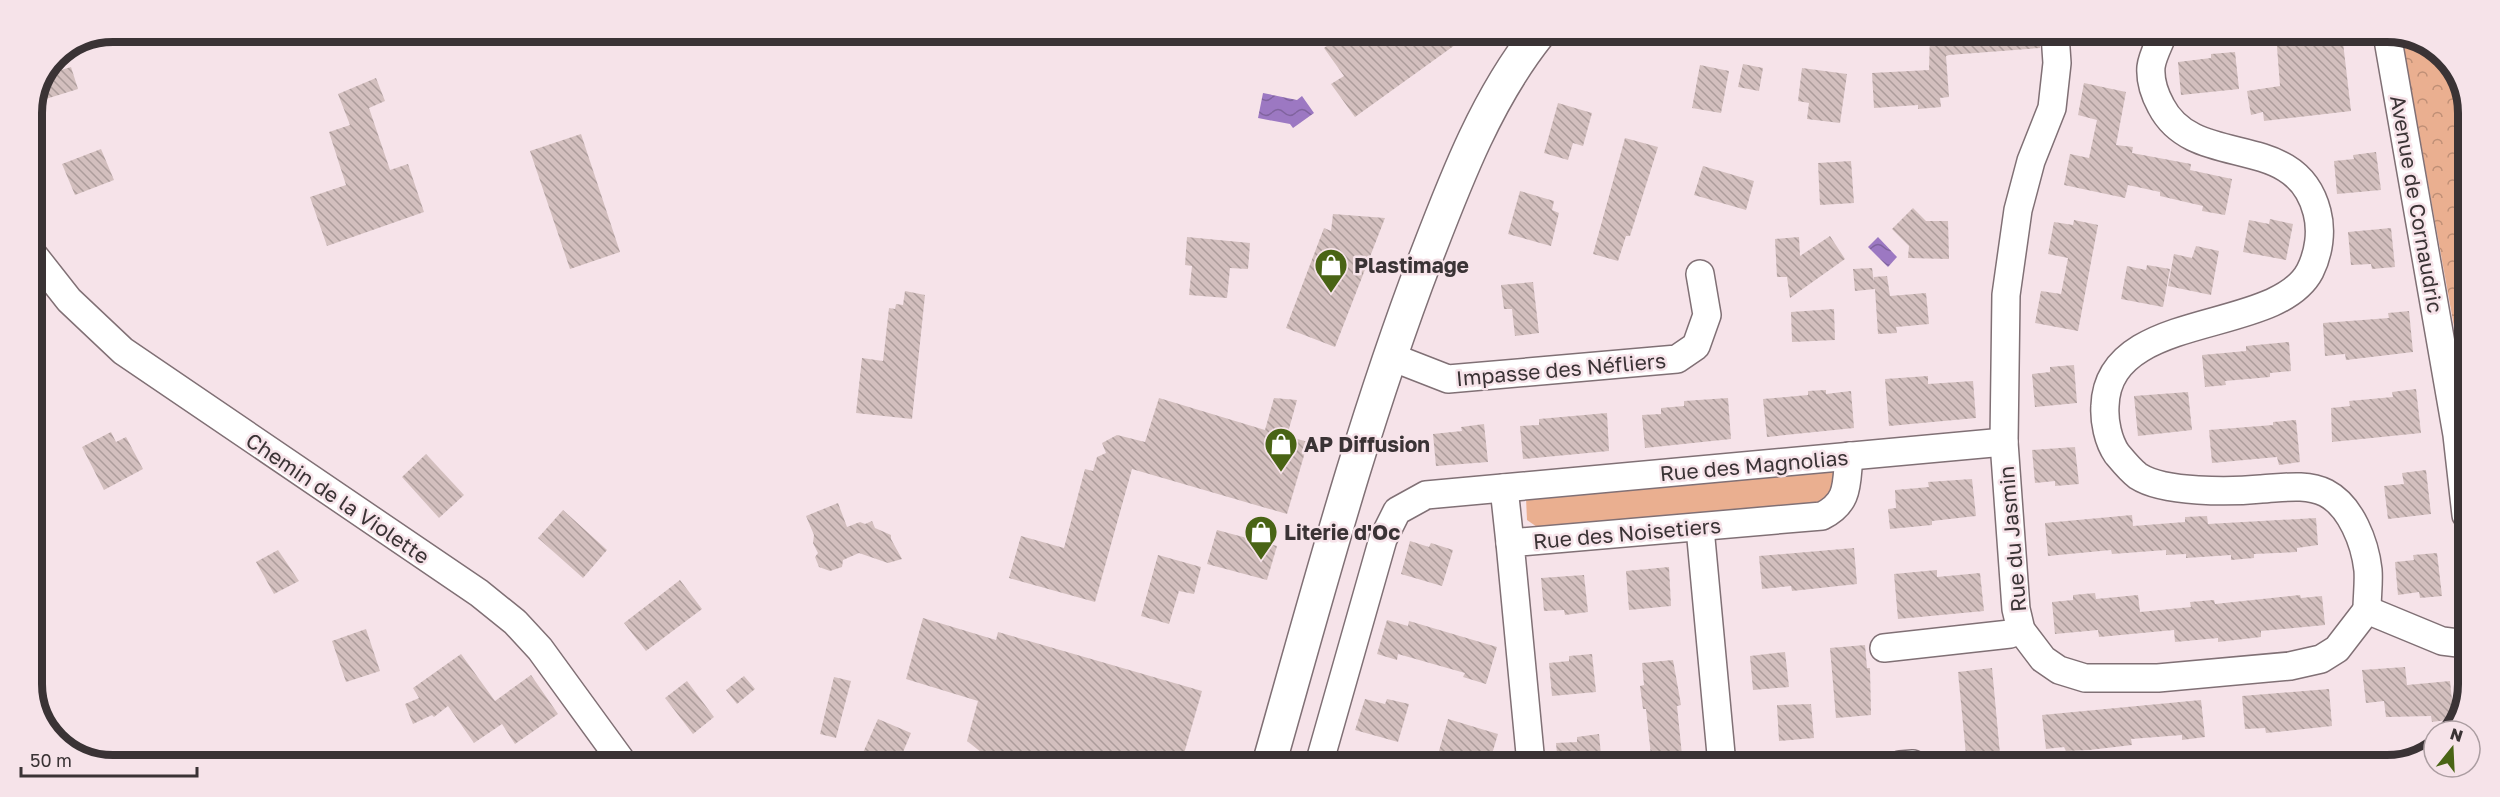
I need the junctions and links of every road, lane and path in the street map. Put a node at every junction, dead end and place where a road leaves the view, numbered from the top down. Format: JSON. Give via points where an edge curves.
{"nodes":[{"id":1,"x":1532,"y":42,"type":"edge"},
{"id":2,"x":2056,"y":42,"type":"edge"},
{"id":3,"x":2160,"y":42,"type":"edge"},
{"id":4,"x":2388,"y":42,"type":"edge"},
{"id":5,"x":42,"y":266,"type":"edge"},
{"id":6,"x":1700,"y":274,"type":"dead end"},
{"id":7,"x":1389,"y":356,"type":"junction"},
{"id":8,"x":2004,"y":442,"type":"junction"},
{"id":9,"x":2458,"y":444,"type":"edge"},
{"id":10,"x":1849,"y":456,"type":"junction"},
{"id":11,"x":1504,"y":488,"type":"junction"},
{"id":12,"x":1700,"y":528,"type":"junction"},
{"id":13,"x":1510,"y":543,"type":"junction"},
{"id":14,"x":2367,"y":610,"type":"junction"},
{"id":15,"x":2021,"y":630,"type":"junction"},
{"id":16,"x":2458,"y":643,"type":"edge"},
{"id":17,"x":1884,"y":648,"type":"dead end"},
{"id":18,"x":617,"y":755,"type":"edge"},
{"id":19,"x":1272,"y":755,"type":"edge"},
{"id":20,"x":1322,"y":755,"type":"edge"},
{"id":21,"x":1530,"y":755,"type":"edge"},
{"id":22,"x":1721,"y":755,"type":"edge"}],
"edges":[{"from":1,"to":7,"type":"main road","via":[[1517,60],[1472,147]]},
{"from":2,"to":8,"type":"street","name":"Rue du Jasmin","via":[[2052,108],[2031,161],[2018,210],[2006,295]]},
{"from":3,"to":14,"type":"street","via":[[2151,67],[2155,94],[2165,114],[2184,134],[2211,145],[2270,158],[2292,172],[2314,198],[2320,223],[2318,248],[2309,273],[2284,298],[2140,348],[2114,373],[2105,394],[2104,419],[2116,452],[2138,476],[2181,489],[2298,486],[2326,493],[2347,513],[2362,540],[2368,571]]},
{"from":4,"to":9,"type":"street","name":"Avenue de Cornaudric"},
{"from":5,"to":18,"type":"street","name":"Chemin de la Violette","via":[[69,300],[131,357],[479,593],[515,622],[540,649]]},
{"from":6,"to":7,"type":"street","name":"Impasse des Néfliers","via":[[1707,315],[1696,346],[1677,358],[1448,379]]},
{"from":7,"to":19,"type":"main road"},
{"from":8,"to":10,"type":"street","name":"Rue des Magnolias"},
{"from":8,"to":15,"type":"street","name":"Rue du Jasmin","via":[[2016,609]]},
{"from":10,"to":11,"type":"street","name":"Rue des Magnolias"},
{"from":10,"to":12,"type":"street","name":"Rue des Noisetiers","via":[[1844,497],[1837,509],[1822,516]]},
{"from":11,"to":13,"type":"street"},
{"from":11,"to":20,"type":"street","name":"Rue des Magnolias","via":[[1425,495],[1397,511],[1383,539]]},
{"from":12,"to":13,"type":"street","name":"Rue des Noisetiers"},
{"from":12,"to":22,"type":"street"},
{"from":13,"to":21,"type":"street","name":"Rue des Noisetiers"},
{"from":14,"to":15,"type":"street","name":"Rue du Jasmin","via":[[2337,649],[2320,659],[2290,666],[2158,678],[2085,678],[2059,670],[2043,659]]},
{"from":14,"to":16,"type":"street","via":[[2442,641]]},
{"from":15,"to":17,"type":"street"}]}
